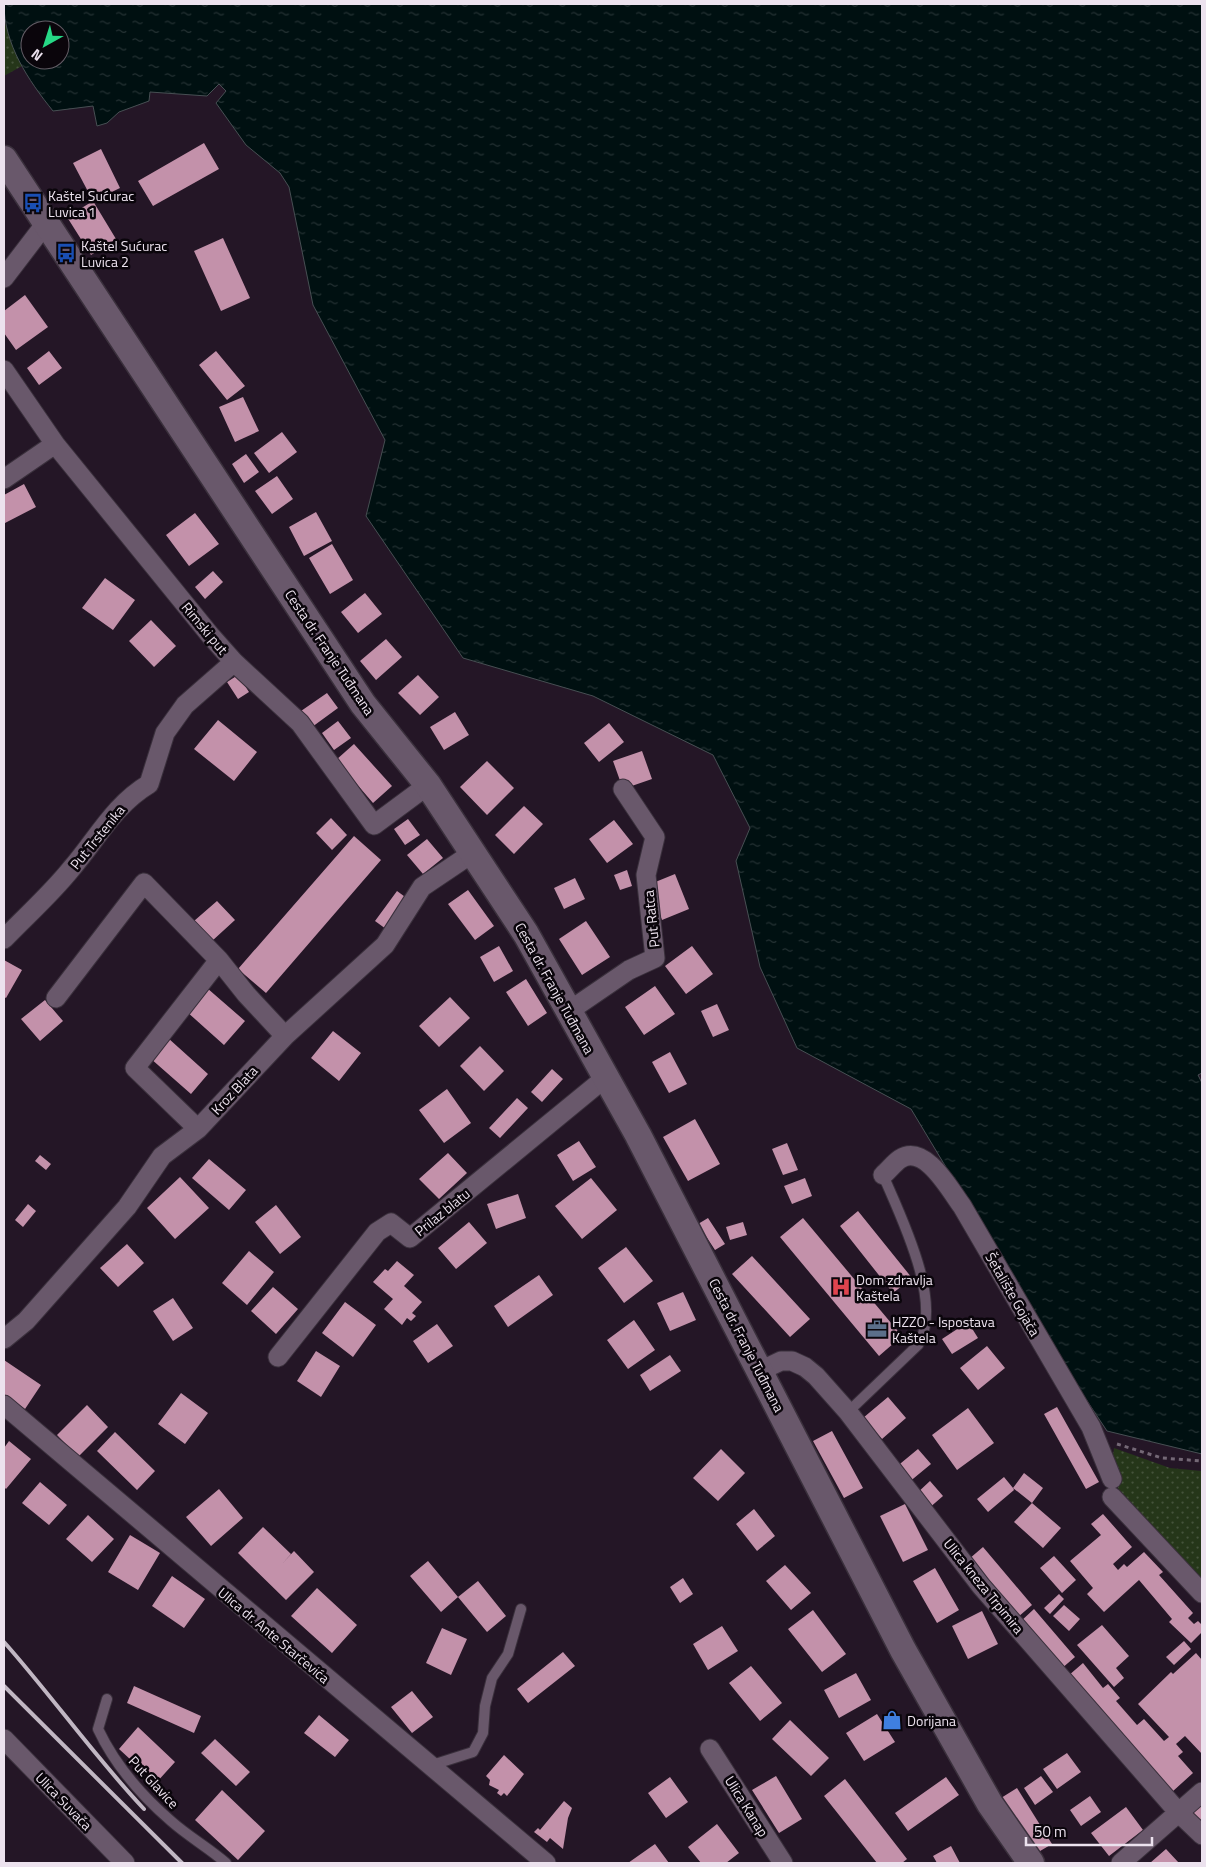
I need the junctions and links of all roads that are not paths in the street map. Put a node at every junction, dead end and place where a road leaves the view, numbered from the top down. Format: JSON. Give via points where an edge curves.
{"nodes":[{"id":1,"x":4,"y":159,"type":"edge"},
{"id":2,"x":46,"y":223,"type":"junction"},
{"id":3,"x":4,"y":278,"type":"edge"},
{"id":4,"x":4,"y":370,"type":"edge"},
{"id":5,"x":55,"y":444,"type":"junction"},
{"id":6,"x":7,"y":473,"type":"edge"},
{"id":7,"x":234,"y":662,"type":"junction"},
{"id":8,"x":428,"y":785,"type":"junction"},
{"id":9,"x":623,"y":789,"type":"dead end"},
{"id":10,"x":474,"y":852,"type":"junction"},
{"id":11,"x":4,"y":939,"type":"edge"},
{"id":12,"x":219,"y":960,"type":"junction"},
{"id":13,"x":56,"y":998,"type":"dead end"},
{"id":14,"x":569,"y":1011,"type":"junction"},
{"id":15,"x":285,"y":1036,"type":"junction"},
{"id":16,"x":605,"y":1078,"type":"junction"},
{"id":17,"x":198,"y":1129,"type":"junction"},
{"id":18,"x":883,"y":1175,"type":"joint"},
{"id":19,"x":4,"y":1339,"type":"edge"},
{"id":20,"x":278,"y":1357,"type":"dead end"},
{"id":21,"x":760,"y":1371,"type":"junction"},
{"id":22,"x":4,"y":1405,"type":"edge"},
{"id":23,"x":848,"y":1412,"type":"junction"},
{"id":24,"x":1202,"y":1593,"type":"edge"},
{"id":25,"x":521,"y":1609,"type":"dead end"},
{"id":26,"x":107,"y":1699,"type":"dead end"},
{"id":27,"x":4,"y":1739,"type":"edge"},
{"id":28,"x":710,"y":1749,"type":"dead end"},
{"id":29,"x":429,"y":1766,"type":"junction"},
{"id":30,"x":1202,"y":1792,"type":"edge"},
{"id":31,"x":1179,"y":1814,"type":"junction"},
{"id":32,"x":1202,"y":1834,"type":"edge"},
{"id":33,"x":125,"y":1863,"type":"edge"},
{"id":34,"x":226,"y":1863,"type":"edge"},
{"id":35,"x":546,"y":1863,"type":"edge"},
{"id":36,"x":783,"y":1863,"type":"edge"},
{"id":37,"x":1031,"y":1863,"type":"edge"},
{"id":38,"x":1121,"y":1863,"type":"edge"}],
"edges":[{"from":1,"to":2,"type":"main road","name":"Cesta dr. Franje Tuđmana"},
{"from":2,"to":3,"type":"street"},
{"from":2,"to":8,"type":"main road","name":"Cesta dr. Franje Tuđmana","via":[[363,704]]},
{"from":4,"to":5,"type":"street","name":"Rimski put"},
{"from":5,"to":6,"type":"street"},
{"from":5,"to":7,"type":"street","name":"Rimski put"},
{"from":7,"to":8,"type":"street","name":"Rimski put","via":[[300,723],[374,825]]},
{"from":7,"to":11,"type":"street","name":"Put Trstenika","via":[[184,705],[166,733],[149,784],[111,815],[71,870]]},
{"from":8,"to":10,"type":"main road","name":"Cesta dr. Franje Tuđmana"},
{"from":9,"to":14,"type":"street","name":"Put Ratca","via":[[655,837],[646,875],[655,958],[629,970]]},
{"from":10,"to":14,"type":"main road","name":"Cesta dr. Franje Tuđmana","via":[[526,934]]},
{"from":10,"to":15,"type":"street","name":"Kroz Blata","via":[[422,887],[385,946]]},
{"from":12,"to":13,"type":"street","via":[[144,883]]},
{"from":12,"to":15,"type":"street"},
{"from":12,"to":17,"type":"street","via":[[135,1068]]},
{"from":14,"to":16,"type":"main road","name":"Cesta dr. Franje Tuđmana"},
{"from":15,"to":17,"type":"street","name":"Kroz Blata"},
{"from":16,"to":20,"type":"street","name":"Prilaz blatu","via":[[410,1238],[391,1223],[377,1232]]},
{"from":16,"to":21,"type":"main road","name":"Cesta dr. Franje Tuđmana","via":[[638,1135]]},
{"from":17,"to":19,"type":"street","name":"Kroz Blata","via":[[162,1156],[127,1207],[26,1321]]},
{"from":18,"to":23,"type":"lane","via":[[921,1274],[926,1322],[918,1345]]},
{"from":18,"to":24,"type":"street","name":"Šetalište Gojača","via":[[901,1158],[911,1155],[925,1158],[939,1175],[962,1206],[1091,1427],[1112,1488]]},
{"from":21,"to":23,"type":"street","name":"Ulica kneza Trpimira","via":[[781,1361],[792,1361],[805,1367]]},
{"from":21,"to":37,"type":"main road","name":"Cesta dr. Franje Tuđmana","via":[[903,1650],[990,1804]]},
{"from":22,"to":29,"type":"street","name":"Ulica dr. Ante Starčevića"},
{"from":23,"to":31,"type":"street","name":"Ulica kneza Trpimira","via":[[981,1586]]},
{"from":25,"to":29,"type":"lane","via":[[508,1654],[492,1678],[483,1732],[472,1752]]},
{"from":26,"to":34,"type":"lane","name":"Put Glavice","via":[[98,1729],[109,1753],[173,1823]]},
{"from":27,"to":33,"type":"street","name":"Ulica Suvača"},
{"from":28,"to":36,"type":"street","name":"Ulica Kanap"},
{"from":29,"to":35,"type":"street","name":"Ulica dr. Ante Starčevića"},
{"from":30,"to":31,"type":"street"},
{"from":31,"to":32,"type":"street","name":"Ulica kneza Trpimira"},
{"from":31,"to":38,"type":"street"}]}
